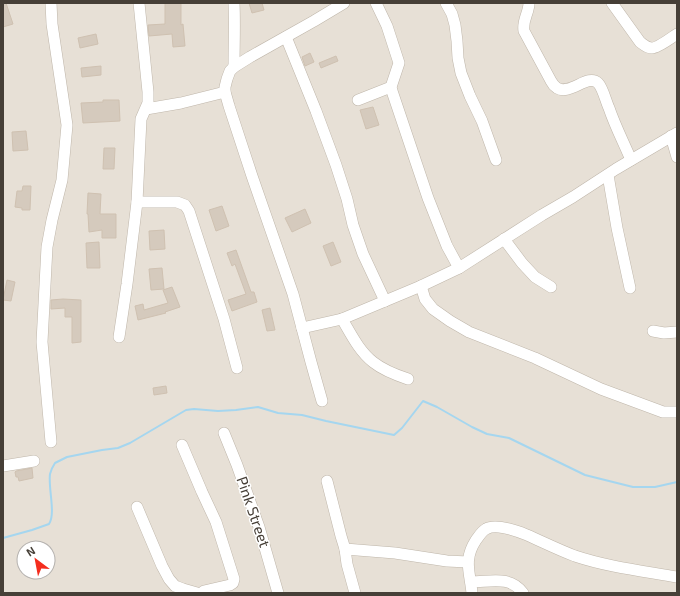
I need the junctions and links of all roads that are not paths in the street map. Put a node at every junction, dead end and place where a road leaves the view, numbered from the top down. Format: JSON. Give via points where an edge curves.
{"nodes":[{"id":1,"x":51,"y":3,"type":"edge"},
{"id":2,"x":139,"y":3,"type":"edge"},
{"id":3,"x":234,"y":3,"type":"edge"},
{"id":4,"x":344,"y":3,"type":"edge"},
{"id":5,"x":376,"y":3,"type":"edge"},
{"id":6,"x":446,"y":3,"type":"edge"},
{"id":7,"x":528,"y":3,"type":"edge"},
{"id":8,"x":612,"y":3,"type":"edge"},
{"id":9,"x":677,"y":34,"type":"edge"},
{"id":10,"x":286,"y":37,"type":"junction"},
{"id":11,"x":234,"y":67,"type":"junction"},
{"id":12,"x":391,"y":87,"type":"junction"},
{"id":13,"x":225,"y":92,"type":"junction"},
{"id":14,"x":358,"y":100,"type":"dead end"},
{"id":15,"x":146,"y":109,"type":"junction"},
{"id":16,"x":674,"y":134,"type":"edge"},
{"id":17,"x":677,"y":157,"type":"edge"},
{"id":18,"x":496,"y":160,"type":"dead end"},
{"id":19,"x":631,"y":160,"type":"junction"},
{"id":20,"x":608,"y":175,"type":"junction"},
{"id":21,"x":137,"y":202,"type":"junction"},
{"id":22,"x":504,"y":239,"type":"junction"},
{"id":23,"x":459,"y":268,"type":"junction"},
{"id":24,"x":421,"y":286,"type":"junction"},
{"id":25,"x":551,"y":287,"type":"dead end"},
{"id":26,"x":630,"y":288,"type":"dead end"},
{"id":27,"x":385,"y":301,"type":"junction"},
{"id":28,"x":342,"y":319,"type":"junction"},
{"id":29,"x":302,"y":328,"type":"junction"},
{"id":30,"x":653,"y":331,"type":"dead end"},
{"id":31,"x":677,"y":332,"type":"edge"},
{"id":32,"x":119,"y":337,"type":"dead end"},
{"id":33,"x":237,"y":368,"type":"dead end"},
{"id":34,"x":408,"y":379,"type":"dead end"},
{"id":35,"x":322,"y":401,"type":"dead end"},
{"id":36,"x":677,"y":412,"type":"edge"},
{"id":37,"x":224,"y":433,"type":"dead end"},
{"id":38,"x":51,"y":442,"type":"dead end"},
{"id":39,"x":182,"y":445,"type":"dead end"},
{"id":40,"x":34,"y":461,"type":"dead end"},
{"id":41,"x":3,"y":466,"type":"edge"},
{"id":42,"x":327,"y":480,"type":"dead end"},
{"id":43,"x":137,"y":507,"type":"dead end"},
{"id":44,"x":345,"y":549,"type":"junction"},
{"id":45,"x":468,"y":562,"type":"junction"},
{"id":46,"x":677,"y":577,"type":"edge"},
{"id":47,"x":471,"y":588,"type":"edge"},
{"id":48,"x":197,"y":593,"type":"edge"},
{"id":49,"x":202,"y":593,"type":"edge"},
{"id":50,"x":278,"y":593,"type":"edge"},
{"id":51,"x":355,"y":593,"type":"edge"},
{"id":52,"x":523,"y":593,"type":"edge"}],
"edges":[{"from":1,"to":38,"type":"street","via":[[67,125],[62,180],[47,247],[42,342]]},
{"from":2,"to":15,"type":"street","via":[[148,92]]},
{"from":3,"to":11,"type":"street"},
{"from":4,"to":10,"type":"street"},
{"from":5,"to":12,"type":"street","via":[[388,26],[399,63]]},
{"from":6,"to":18,"type":"street","via":[[452,14],[461,73]]},
{"from":7,"to":19,"type":"street","via":[[524,30],[550,81],[561,90],[587,81],[593,80],[598,83]]},
{"from":8,"to":9,"type":"street","via":[[646,47],[652,48]]},
{"from":10,"to":11,"type":"street"},
{"from":10,"to":27,"type":"street","via":[[336,165],[363,254]]},
{"from":11,"to":13,"type":"street","via":[[227,79]]},
{"from":12,"to":14,"type":"street"},
{"from":12,"to":23,"type":"street","via":[[428,198],[447,246]]},
{"from":13,"to":15,"type":"street"},
{"from":13,"to":29,"type":"street"},
{"from":15,"to":21,"type":"street","via":[[141,126]]},
{"from":16,"to":17,"type":"street"},
{"from":16,"to":19,"type":"street"},
{"from":19,"to":20,"type":"street"},
{"from":20,"to":22,"type":"street"},
{"from":20,"to":26,"type":"street"},
{"from":21,"to":32,"type":"street"},
{"from":21,"to":33,"type":"street","via":[[177,202],[185,205],[189,211]]},
{"from":22,"to":23,"type":"street"},
{"from":22,"to":25,"type":"street","via":[[535,277]]},
{"from":23,"to":24,"type":"street"},
{"from":24,"to":27,"type":"street"},
{"from":24,"to":36,"type":"street","via":[[425,299],[433,309],[469,332],[535,358],[601,389],[663,412]]},
{"from":27,"to":28,"type":"street"},
{"from":28,"to":29,"type":"street"},
{"from":28,"to":34,"type":"street","via":[[361,350],[373,362]]},
{"from":29,"to":35,"type":"street"},
{"from":30,"to":31,"type":"street"},
{"from":37,"to":50,"type":"street","name":"Pink Street","via":[[260,527]]},
{"from":39,"to":49,"type":"street","via":[[216,522],[234,578],[230,585]]},
{"from":40,"to":41,"type":"street"},
{"from":42,"to":44,"type":"street"},
{"from":43,"to":48,"type":"street","via":[[169,579],[175,586]]},
{"from":44,"to":45,"type":"street"},
{"from":44,"to":51,"type":"street"},
{"from":45,"to":46,"type":"street","via":[[474,542],[480,534],[490,527],[499,527],[518,531],[560,550],[593,561]]},
{"from":45,"to":47,"type":"street"},
{"from":47,"to":52,"type":"street","via":[[503,581],[514,584]]}]}
